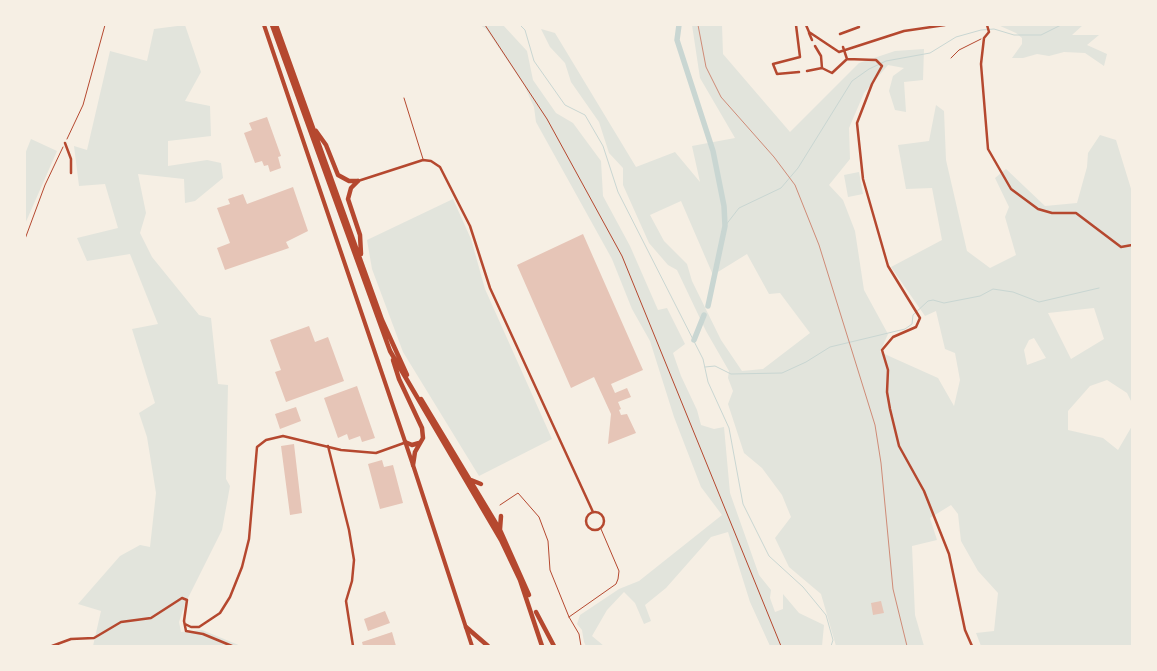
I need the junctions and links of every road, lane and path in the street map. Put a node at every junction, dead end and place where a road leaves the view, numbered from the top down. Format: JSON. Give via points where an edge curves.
{"nodes":[{"id":1,"x":105,"y":25,"type":"edge"},
{"id":2,"x":264,"y":25,"type":"edge"},
{"id":3,"x":272,"y":25,"type":"edge"},
{"id":4,"x":276,"y":25,"type":"edge"},
{"id":5,"x":485,"y":25,"type":"edge"},
{"id":6,"x":796,"y":25,"type":"edge"},
{"id":7,"x":806,"y":25,"type":"edge"},
{"id":8,"x":946,"y":25,"type":"edge"},
{"id":9,"x":937,"y":26,"type":"edge"},
{"id":10,"x":988,"y":26,"type":"edge"},
{"id":11,"x":860,"y":28,"type":"dead end"},
{"id":12,"x":809,"y":32,"type":"junction"},
{"id":13,"x":840,"y":34,"type":"dead end"},
{"id":14,"x":984,"y":38,"type":"junction"},
{"id":15,"x":812,"y":40,"type":"dead end"},
{"id":16,"x":814,"y":46,"type":"dead end"},
{"id":17,"x":844,"y":49,"type":"junction"},
{"id":18,"x":951,"y":58,"type":"dead end"},
{"id":19,"x":847,"y":59,"type":"junction"},
{"id":20,"x":822,"y":68,"type":"junction"},
{"id":21,"x":807,"y":71,"type":"dead end"},
{"id":22,"x":799,"y":72,"type":"dead end"},
{"id":23,"x":404,"y":98,"type":"dead end"},
{"id":24,"x":312,"y":124,"type":"junction"},
{"id":25,"x":65,"y":143,"type":"junction"},
{"id":26,"x":423,"y":160,"type":"junction"},
{"id":27,"x":70,"y":173,"type":"dead end"},
{"id":28,"x":358,"y":181,"type":"junction"},
{"id":29,"x":25,"y":239,"type":"edge"},
{"id":30,"x":1132,"y":245,"type":"edge"},
{"id":31,"x":361,"y":261,"type":"junction"},
{"id":32,"x":390,"y":351,"type":"junction"},
{"id":33,"x":406,"y":442,"type":"junction"},
{"id":34,"x":419,"y":443,"type":"junction"},
{"id":35,"x":328,"y":446,"type":"junction"},
{"id":36,"x":413,"y":465,"type":"junction"},
{"id":37,"x":470,"y":480,"type":"junction"},
{"id":38,"x":481,"y":484,"type":"dead end"},
{"id":39,"x":500,"y":505,"type":"dead end"},
{"id":40,"x":593,"y":512,"type":"junction"},
{"id":41,"x":501,"y":516,"type":"dead end"},
{"id":42,"x":600,"y":529,"type":"junction"},
{"id":43,"x":500,"y":530,"type":"junction"},
{"id":44,"x":536,"y":612,"type":"junction"},
{"id":45,"x":569,"y":617,"type":"junction"},
{"id":46,"x":185,"y":624,"type":"junction"},
{"id":47,"x":466,"y":627,"type":"junction"},
{"id":48,"x":52,"y":646,"type":"edge"},
{"id":49,"x":232,"y":646,"type":"edge"},
{"id":50,"x":353,"y":646,"type":"edge"},
{"id":51,"x":472,"y":646,"type":"edge"},
{"id":52,"x":488,"y":646,"type":"edge"},
{"id":53,"x":543,"y":646,"type":"edge"},
{"id":54,"x":554,"y":646,"type":"edge"},
{"id":55,"x":581,"y":646,"type":"edge"},
{"id":56,"x":781,"y":646,"type":"edge"},
{"id":57,"x":972,"y":646,"type":"edge"}],
"edges":[{"from":1,"to":25,"type":"path","via":[[83,105]]},
{"from":2,"to":33,"type":"main road"},
{"from":3,"to":32,"type":"highway"},
{"from":4,"to":24,"type":"highway"},
{"from":5,"to":56,"type":"path","via":[[547,119],[622,256]]},
{"from":6,"to":22,"type":"street","via":[[800,56],[773,64],[777,74]]},
{"from":7,"to":12,"type":"street"},
{"from":8,"to":9,"type":"street"},
{"from":9,"to":17,"type":"street","via":[[878,36]]},
{"from":10,"to":14,"type":"street","via":[[989,32]]},
{"from":11,"to":13,"type":"street"},
{"from":12,"to":15,"type":"street"},
{"from":12,"to":17,"type":"street","via":[[839,52]]},
{"from":14,"to":18,"type":"path","via":[[968,44]]},
{"from":14,"to":30,"type":"street","via":[[981,64],[988,149],[1011,189],[1038,209],[1076,213],[1120,247]]},
{"from":16,"to":20,"type":"street","via":[[821,56]]},
{"from":17,"to":19,"type":"street"},
{"from":19,"to":20,"type":"street","via":[[832,74]]},
{"from":19,"to":57,"type":"street","via":[[876,60],[882,66],[858,123],[863,180],[888,266],[920,318],[916,327],[893,337],[882,350],[888,370],[887,392],[899,446],[924,491],[949,554],[965,630]]},
{"from":20,"to":21,"type":"street"},
{"from":23,"to":26,"type":"lane"},
{"from":24,"to":28,"type":"highway","via":[[338,175],[349,182]]},
{"from":24,"to":31,"type":"highway"},
{"from":25,"to":27,"type":"street","via":[[71,159]]},
{"from":25,"to":29,"type":"path"},
{"from":26,"to":28,"type":"street"},
{"from":26,"to":40,"type":"street","via":[[440,167],[470,226],[490,288]]},
{"from":28,"to":31,"type":"highway","via":[[350,188],[348,199],[360,235]]},
{"from":31,"to":37,"type":"highway","via":[[382,320],[406,373]]},
{"from":32,"to":34,"type":"highway","via":[[422,428],[423,438]]},
{"from":32,"to":53,"type":"highway","via":[[501,540],[520,580]]},
{"from":33,"to":34,"type":"highway","via":[[412,445]]},
{"from":33,"to":35,"type":"street","via":[[376,453]]},
{"from":33,"to":36,"type":"main road"},
{"from":34,"to":36,"type":"highway"},
{"from":35,"to":46,"type":"street","via":[[283,436],[266,440],[257,447],[250,539],[230,597],[220,613],[199,627],[191,628]]},
{"from":35,"to":50,"type":"street","via":[[354,560],[346,601]]},
{"from":36,"to":47,"type":"main road"},
{"from":37,"to":38,"type":"highway"},
{"from":37,"to":43,"type":"highway"},
{"from":39,"to":45,"type":"lane","via":[[518,493],[539,517],[548,541],[550,570]]},
{"from":40,"to":42,"type":"street","via":[[598,512],[604,519]]},
{"from":40,"to":42,"type":"street","via":[[588,516],[587,525],[594,530]]},
{"from":41,"to":43,"type":"highway"},
{"from":42,"to":45,"type":"lane","via":[[619,571],[618,579],[616,584]]},
{"from":43,"to":44,"type":"highway"},
{"from":44,"to":53,"type":"highway"},
{"from":44,"to":54,"type":"highway"},
{"from":45,"to":55,"type":"lane","via":[[579,634]]},
{"from":46,"to":48,"type":"street","via":[[187,600],[182,598],[151,618],[121,622],[94,638],[71,639]]},
{"from":46,"to":49,"type":"street","via":[[186,631]]},
{"from":47,"to":51,"type":"main road"},
{"from":47,"to":52,"type":"highway"}]}
